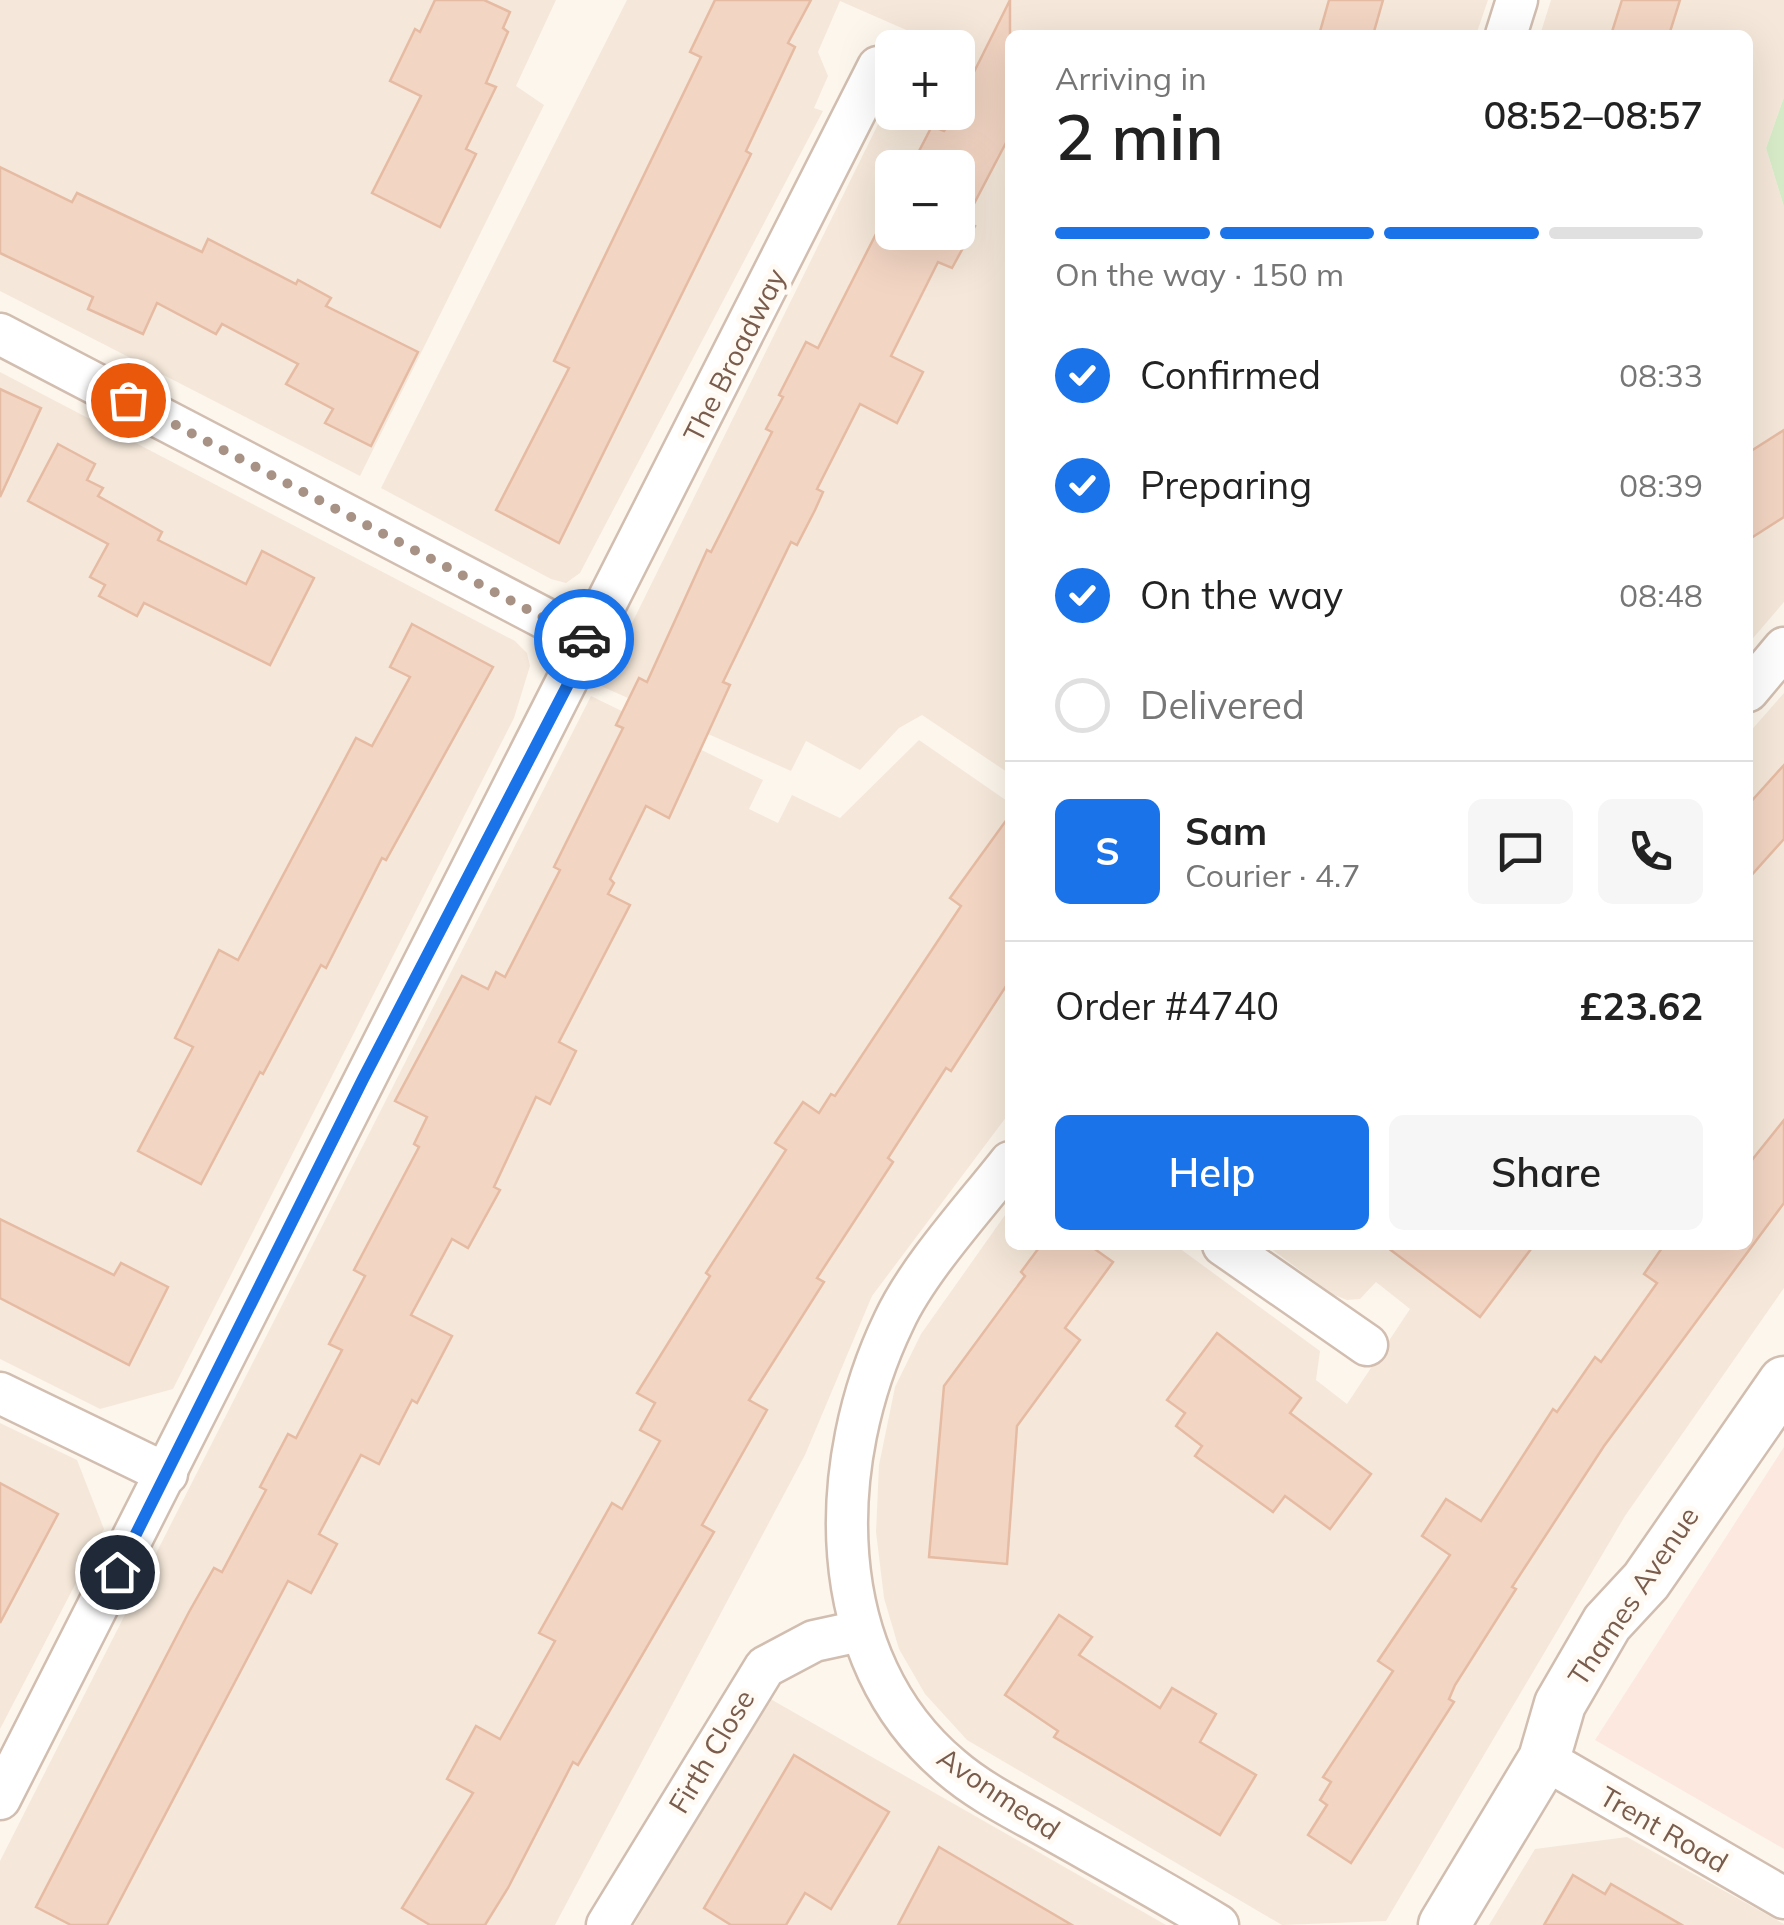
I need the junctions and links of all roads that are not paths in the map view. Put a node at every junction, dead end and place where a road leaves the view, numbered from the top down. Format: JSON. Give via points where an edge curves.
{"nodes":[{"id":1,"x":1517,"y":0,"type":"edge"},
{"id":2,"x":1508,"y":30,"type":"edge"},
{"id":3,"x":875,"y":73,"type":"edge"},
{"id":4,"x":0,"y":334,"type":"edge"},
{"id":5,"x":590,"y":642,"type":"junction"},
{"id":6,"x":1784,"y":648,"type":"edge"},
{"id":7,"x":1753,"y":684,"type":"edge"},
{"id":8,"x":1005,"y":1169,"type":"edge"},
{"id":9,"x":1230,"y":1250,"type":"edge"},
{"id":10,"x":1367,"y":1345,"type":"dead end"},
{"id":11,"x":1784,"y":1382,"type":"edge"},
{"id":12,"x":0,"y":1393,"type":"edge"},
{"id":13,"x":167,"y":1474,"type":"junction"},
{"id":14,"x":860,"y":1630,"type":"junction"},
{"id":15,"x":1544,"y":1759,"type":"junction"},
{"id":16,"x":0,"y":1799,"type":"edge"},
{"id":17,"x":1784,"y":1898,"type":"edge"},
{"id":18,"x":607,"y":1925,"type":"edge"},
{"id":19,"x":1218,"y":1925,"type":"edge"},
{"id":20,"x":1444,"y":1925,"type":"edge"}],
"edges":[{"from":1,"to":2,"type":"street"},
{"from":3,"to":5,"type":"street","name":"The Broadway"},
{"from":4,"to":5,"type":"street"},
{"from":5,"to":13,"type":"street","name":"The Broadway"},
{"from":6,"to":7,"type":"street"},
{"from":8,"to":14,"type":"street","name":"Avonmead","via":[[896,1317],[870,1376],[853,1437],[847,1546]]},
{"from":9,"to":10,"type":"street"},
{"from":11,"to":15,"type":"street","name":"Thames Avenue","via":[[1646,1581],[1608,1623],[1560,1704]]},
{"from":12,"to":13,"type":"street"},
{"from":13,"to":16,"type":"street","name":"The Broadway"},
{"from":14,"to":18,"type":"street","name":"Firth Close","via":[[814,1641],[765,1667]]},
{"from":14,"to":19,"type":"street","name":"Avonmead","via":[[890,1698],[952,1768]]},
{"from":15,"to":17,"type":"street","name":"Trent Road"},
{"from":15,"to":20,"type":"street","name":"Thames Avenue"}]}
